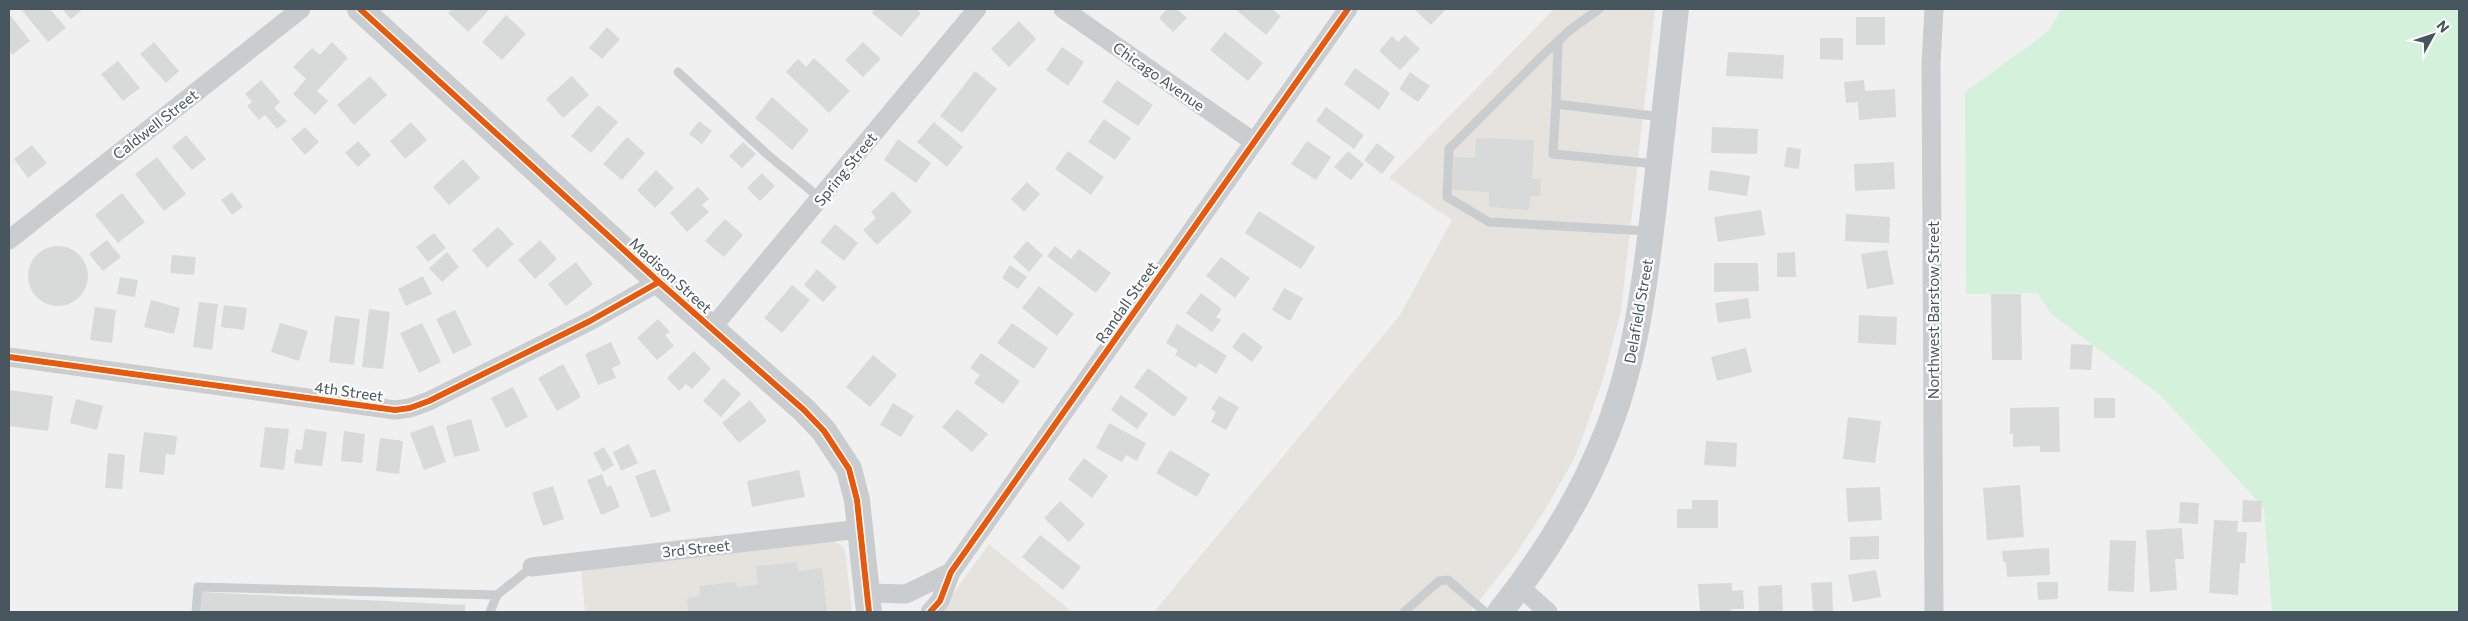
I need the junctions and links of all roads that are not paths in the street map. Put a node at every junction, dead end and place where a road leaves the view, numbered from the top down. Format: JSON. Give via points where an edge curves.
{"nodes":[{"id":1,"x":301,"y":9,"type":"edge"},
{"id":2,"x":360,"y":9,"type":"edge"},
{"id":3,"x":977,"y":9,"type":"edge"},
{"id":4,"x":1063,"y":9,"type":"edge"},
{"id":5,"x":1348,"y":9,"type":"edge"},
{"id":6,"x":1600,"y":9,"type":"edge"},
{"id":7,"x":1676,"y":9,"type":"edge"},
{"id":8,"x":1934,"y":9,"type":"edge"},
{"id":9,"x":1558,"y":41,"type":"junction"},
{"id":10,"x":678,"y":72,"type":"dead end"},
{"id":11,"x":1556,"y":104,"type":"junction"},
{"id":12,"x":1664,"y":117,"type":"junction"},
{"id":13,"x":1254,"y":142,"type":"junction"},
{"id":14,"x":1658,"y":165,"type":"junction"},
{"id":15,"x":821,"y":199,"type":"junction"},
{"id":16,"x":1651,"y":231,"type":"junction"},
{"id":17,"x":9,"y":240,"type":"edge"},
{"id":18,"x":658,"y":282,"type":"junction"},
{"id":19,"x":711,"y":329,"type":"junction"},
{"id":20,"x":9,"y":357,"type":"edge"},
{"id":21,"x":860,"y":529,"type":"junction"},
{"id":22,"x":532,"y":567,"type":"joint"},
{"id":23,"x":951,"y":572,"type":"junction"},
{"id":24,"x":497,"y":595,"type":"junction"},
{"id":25,"x":868,"y":603,"type":"edge"},
{"id":26,"x":1506,"y":606,"type":"edge"},
{"id":27,"x":196,"y":612,"type":"edge"},
{"id":28,"x":490,"y":612,"type":"edge"},
{"id":29,"x":930,"y":612,"type":"edge"},
{"id":30,"x":1404,"y":612,"type":"edge"},
{"id":31,"x":1548,"y":612,"type":"edge"},
{"id":32,"x":1934,"y":612,"type":"edge"}],
"edges":[{"from":1,"to":17,"type":"street","name":"Caldwell Street"},
{"from":2,"to":18,"type":"street","name":"Madison Street"},
{"from":3,"to":15,"type":"street","name":"Spring Street"},
{"from":4,"to":13,"type":"street","name":"Chicago Avenue"},
{"from":5,"to":13,"type":"street","name":"Randall Street"},
{"from":6,"to":9,"type":"lane"},
{"from":7,"to":12,"type":"street","name":"Delafield Street"},
{"from":8,"to":32,"type":"street","name":"Northwest Barstow Street","via":[[1931,64]]},
{"from":9,"to":11,"type":"lane"},
{"from":9,"to":16,"type":"lane","via":[[1449,149],[1447,197],[1488,222]]},
{"from":10,"to":15,"type":"lane"},
{"from":11,"to":12,"type":"lane"},
{"from":11,"to":14,"type":"lane","via":[[1553,154]]},
{"from":12,"to":14,"type":"street","name":"Delafield Street"},
{"from":13,"to":23,"type":"street","name":"Randall Street"},
{"from":14,"to":16,"type":"street","name":"Delafield Street"},
{"from":15,"to":19,"type":"street","name":"Spring Street"},
{"from":16,"to":26,"type":"street","name":"Delafield Street","via":[[1635,342],[1603,444],[1564,521]]},
{"from":18,"to":19,"type":"street","name":"Madison Street"},
{"from":18,"to":20,"type":"street","name":"4th Street","via":[[590,321],[429,401],[395,410]]},
{"from":19,"to":21,"type":"street","name":"Madison Street","via":[[804,410],[830,439],[849,469],[858,500]]},
{"from":21,"to":22,"type":"street","name":"3rd Street"},
{"from":21,"to":25,"type":"street","name":"Madison Street"},
{"from":22,"to":24,"type":"lane"},
{"from":23,"to":25,"type":"street","name":"Randall Street","via":[[906,594]]},
{"from":23,"to":29,"type":"street","name":"Randall Street","via":[[940,601]]},
{"from":24,"to":27,"type":"lane","via":[[198,587]]},
{"from":24,"to":28,"type":"lane"},
{"from":26,"to":30,"type":"lane","via":[[1448,580],[1439,581]]},
{"from":26,"to":31,"type":"street"}]}
